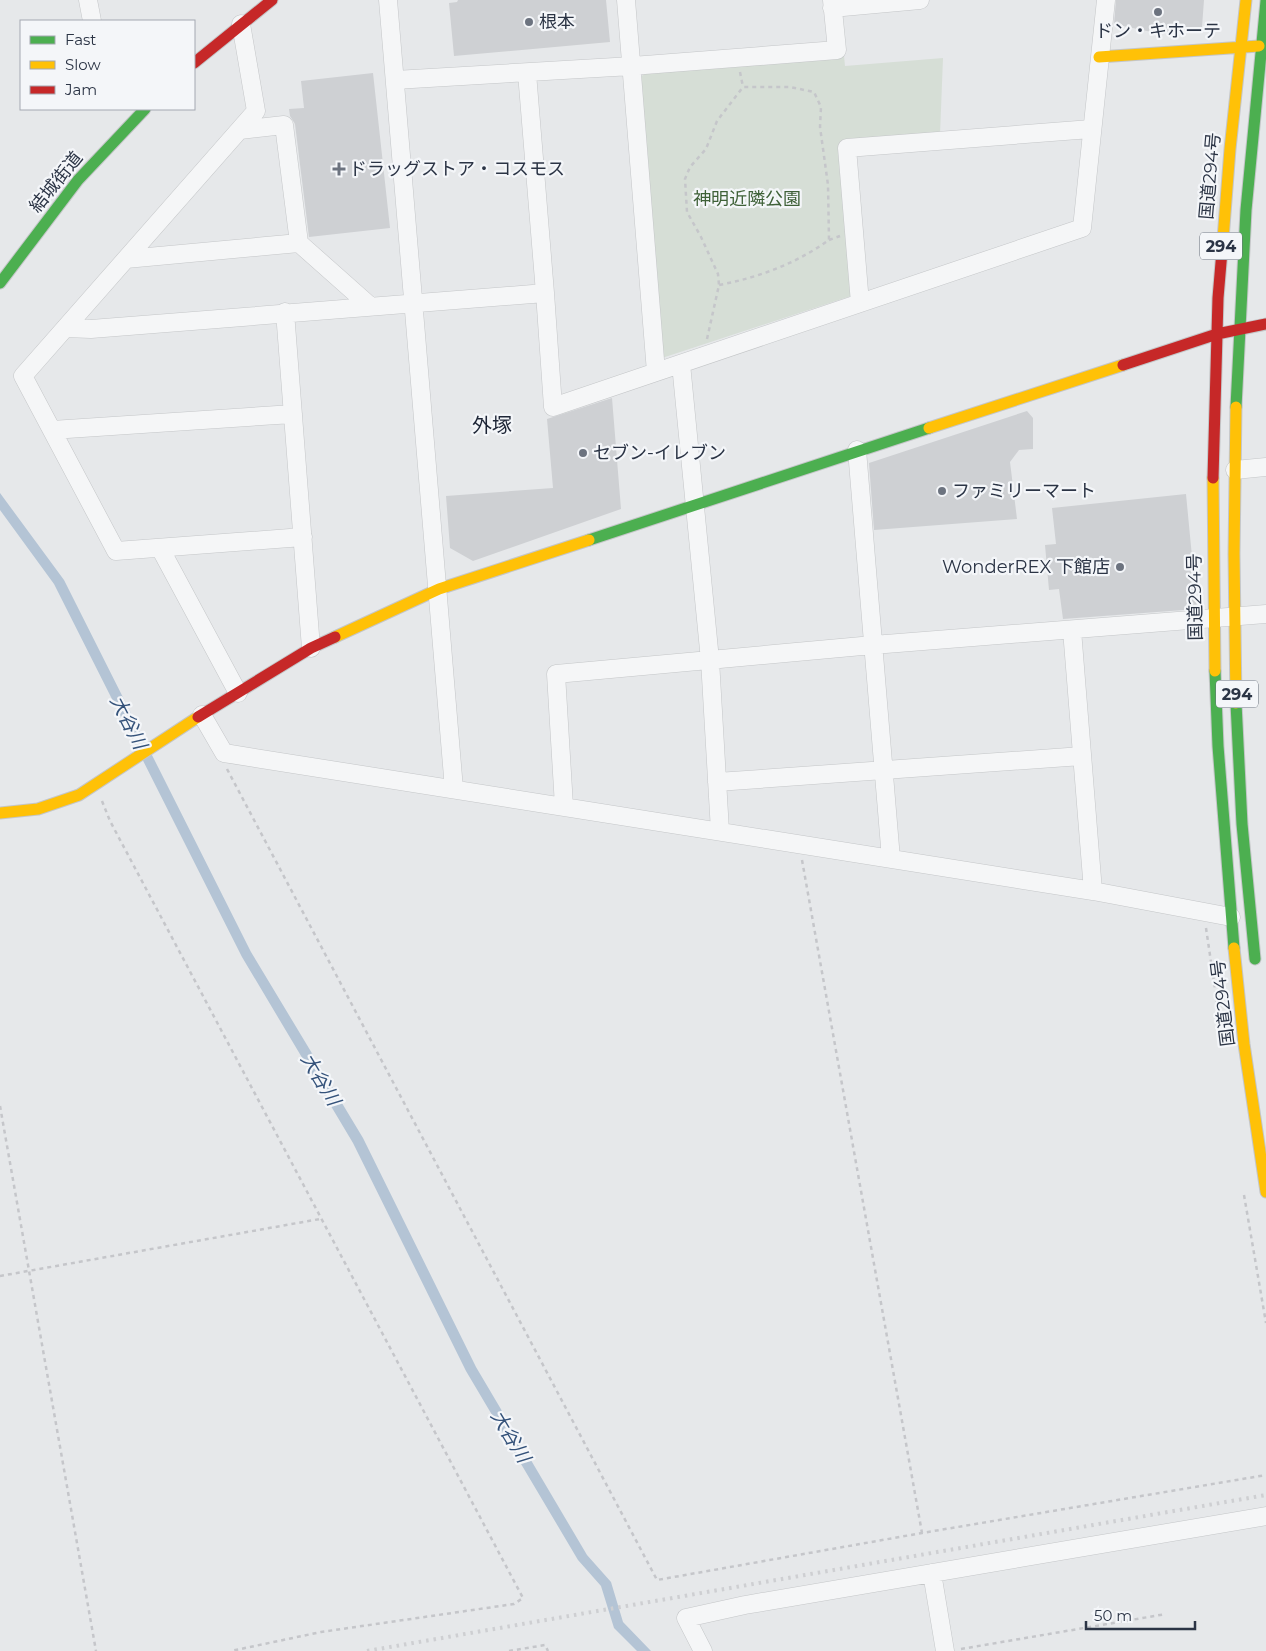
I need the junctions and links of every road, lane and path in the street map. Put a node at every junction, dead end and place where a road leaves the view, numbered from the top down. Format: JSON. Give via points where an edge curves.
{"nodes":[{"id":1,"x":88,"y":0,"type":"edge"},
{"id":2,"x":272,"y":0,"type":"edge"},
{"id":3,"x":388,"y":0,"type":"edge"},
{"id":4,"x":626,"y":0,"type":"edge"},
{"id":5,"x":920,"y":0,"type":"edge"},
{"id":6,"x":1106,"y":0,"type":"edge"},
{"id":7,"x":1246,"y":0,"type":"edge"},
{"id":8,"x":1266,"y":1,"type":"edge"},
{"id":9,"x":832,"y":4,"type":"edge"},
{"id":10,"x":92,"y":20,"type":"edge"},
{"id":11,"x":241,"y":24,"type":"junction"},
{"id":12,"x":1263,"y":45,"type":"edge"},
{"id":13,"x":1240,"y":46,"type":"junction"},
{"id":14,"x":1099,"y":57,"type":"junction"},
{"id":15,"x":195,"y":62,"type":"edge"},
{"id":16,"x":632,"y":66,"type":"junction"},
{"id":17,"x":527,"y":73,"type":"junction"},
{"id":18,"x":395,"y":80,"type":"junction"},
{"id":19,"x":144,"y":110,"type":"edge"},
{"id":20,"x":1091,"y":129,"type":"junction"},
{"id":21,"x":240,"y":130,"type":"junction"},
{"id":22,"x":299,"y":244,"type":"junction"},
{"id":23,"x":126,"y":259,"type":"junction"},
{"id":24,"x":0,"y":283,"type":"edge"},
{"id":25,"x":719,"y":285,"type":"junction"},
{"id":26,"x":545,"y":293,"type":"junction"},
{"id":27,"x":414,"y":302,"type":"junction"},
{"id":28,"x":860,"y":303,"type":"junction"},
{"id":29,"x":370,"y":306,"type":"junction"},
{"id":30,"x":285,"y":312,"type":"junction"},
{"id":31,"x":1266,"y":324,"type":"edge"},
{"id":32,"x":66,"y":328,"type":"junction"},
{"id":33,"x":1239,"y":329,"type":"junction"},
{"id":34,"x":1218,"y":334,"type":"junction"},
{"id":35,"x":705,"y":356,"type":"junction"},
{"id":36,"x":681,"y":364,"type":"junction"},
{"id":37,"x":656,"y":372,"type":"junction"},
{"id":38,"x":293,"y":414,"type":"junction"},
{"id":39,"x":52,"y":430,"type":"junction"},
{"id":40,"x":857,"y":450,"type":"junction"},
{"id":41,"x":1266,"y":467,"type":"edge"},
{"id":42,"x":1235,"y":470,"type":"junction"},
{"id":43,"x":694,"y":506,"type":"junction"},
{"id":44,"x":303,"y":537,"type":"junction"},
{"id":45,"x":160,"y":548,"type":"junction"},
{"id":46,"x":439,"y":589,"type":"junction"},
{"id":47,"x":1266,"y":614,"type":"edge"},
{"id":48,"x":1234,"y":616,"type":"junction"},
{"id":49,"x":1212,"y":618,"type":"junction"},
{"id":50,"x":1072,"y":630,"type":"junction"},
{"id":51,"x":873,"y":645,"type":"junction"},
{"id":52,"x":311,"y":648,"type":"junction"},
{"id":53,"x":710,"y":660,"type":"junction"},
{"id":54,"x":238,"y":693,"type":"junction"},
{"id":55,"x":195,"y":720,"type":"junction"},
{"id":56,"x":224,"y":753,"type":"junction"},
{"id":57,"x":1082,"y":756,"type":"junction"},
{"id":58,"x":884,"y":772,"type":"junction"},
{"id":59,"x":717,"y":782,"type":"junction"},
{"id":60,"x":99,"y":784,"type":"junction"},
{"id":61,"x":454,"y":789,"type":"junction"},
{"id":62,"x":564,"y":806,"type":"junction"},
{"id":63,"x":0,"y":814,"type":"edge"},
{"id":64,"x":720,"y":831,"type":"junction"},
{"id":65,"x":800,"y":846,"type":"junction"},
{"id":66,"x":891,"y":859,"type":"junction"},
{"id":67,"x":1093,"y":891,"type":"junction"},
{"id":68,"x":1231,"y":917,"type":"junction"},
{"id":69,"x":1258,"y":923,"type":"edge"},
{"id":70,"x":1256,"y":970,"type":"dead end"},
{"id":71,"x":0,"y":1106,"type":"edge"},
{"id":72,"x":1266,"y":1192,"type":"edge"},
{"id":73,"x":320,"y":1219,"type":"junction"},
{"id":74,"x":28,"y":1271,"type":"junction"},
{"id":75,"x":0,"y":1276,"type":"edge"},
{"id":76,"x":1266,"y":1475,"type":"edge"},
{"id":77,"x":1266,"y":1516,"type":"edge"},
{"id":78,"x":922,"y":1533,"type":"junction"},
{"id":79,"x":932,"y":1573,"type":"junction"},
{"id":80,"x":1166,"y":1614,"type":"dead end"},
{"id":81,"x":953,"y":1650,"type":"edge"},
{"id":82,"x":96,"y":1651,"type":"edge"},
{"id":83,"x":231,"y":1651,"type":"edge"},
{"id":84,"x":509,"y":1651,"type":"edge"},
{"id":85,"x":548,"y":1651,"type":"edge"},
{"id":86,"x":703,"y":1651,"type":"edge"}],
"edges":[{"from":1,"to":10,"type":"street"},
{"from":2,"to":11,"type":"main road"},
{"from":3,"to":18,"type":"street"},
{"from":4,"to":16,"type":"street"},
{"from":5,"to":9,"type":"street"},
{"from":6,"to":14,"type":"street"},
{"from":7,"to":13,"type":"main road","name":"国道294号","number":"294"},
{"from":8,"to":12,"type":"main road","name":"国道294号","number":"294"},
{"from":9,"to":16,"type":"street","via":[[837,50]]},
{"from":11,"to":15,"type":"main road"},
{"from":11,"to":21,"type":"street","via":[[256,111]]},
{"from":12,"to":13,"type":"main road"},
{"from":12,"to":33,"type":"main road","name":"国道294号","number":"294","via":[[1249,159]]},
{"from":13,"to":14,"type":"main road"},
{"from":13,"to":34,"type":"main road","name":"国道294号","number":"294","via":[[1226,177]]},
{"from":14,"to":20,"type":"street"},
{"from":16,"to":17,"type":"street"},
{"from":16,"to":37,"type":"street"},
{"from":17,"to":18,"type":"street"},
{"from":17,"to":26,"type":"street"},
{"from":18,"to":27,"type":"street"},
{"from":19,"to":24,"type":"main road","name":"結城街道","via":[[78,180]]},
{"from":20,"to":28,"type":"street","via":[[1082,228]]},
{"from":20,"to":28,"type":"street","via":[[847,148]]},
{"from":21,"to":22,"type":"street","via":[[284,125]]},
{"from":21,"to":23,"type":"street"},
{"from":22,"to":23,"type":"street"},
{"from":22,"to":29,"type":"street"},
{"from":23,"to":32,"type":"street"},
{"from":25,"to":25,"type":"path","via":[[758,277],[812,252],[829,240],[821,107],[814,92],[790,87],[743,87],[717,121],[706,149],[690,168],[685,179],[687,212],[702,237],[718,274]]},
{"from":25,"to":35,"type":"path"},
{"from":26,"to":27,"type":"street"},
{"from":26,"to":37,"type":"street","via":[[553,408]]},
{"from":27,"to":29,"type":"street"},
{"from":27,"to":46,"type":"street"},
{"from":28,"to":35,"type":"street"},
{"from":29,"to":30,"type":"street"},
{"from":30,"to":32,"type":"street","via":[[91,329]]},
{"from":30,"to":38,"type":"street"},
{"from":31,"to":33,"type":"main road"},
{"from":32,"to":39,"type":"street","via":[[23,376]]},
{"from":33,"to":34,"type":"main road"},
{"from":33,"to":42,"type":"main road","name":"国道294号","number":"294"},
{"from":34,"to":40,"type":"main road"},
{"from":34,"to":49,"type":"main road","name":"国道294号","number":"294","via":[[1212,489]]},
{"from":35,"to":36,"type":"street"},
{"from":36,"to":37,"type":"street"},
{"from":36,"to":43,"type":"street"},
{"from":38,"to":39,"type":"street"},
{"from":38,"to":44,"type":"street"},
{"from":39,"to":45,"type":"street","via":[[116,551]]},
{"from":40,"to":43,"type":"main road"},
{"from":40,"to":51,"type":"street"},
{"from":41,"to":42,"type":"street"},
{"from":42,"to":48,"type":"main road","name":"国道294号","number":"294"},
{"from":43,"to":46,"type":"main road"},
{"from":43,"to":53,"type":"street"},
{"from":44,"to":45,"type":"street"},
{"from":44,"to":52,"type":"street"},
{"from":45,"to":54,"type":"street"},
{"from":46,"to":52,"type":"main road"},
{"from":46,"to":61,"type":"street"},
{"from":47,"to":48,"type":"street"},
{"from":48,"to":49,"type":"street"},
{"from":48,"to":69,"type":"main road","name":"国道294号","number":"294","via":[[1238,746]]},
{"from":49,"to":50,"type":"street"},
{"from":49,"to":68,"type":"main road","name":"国道294号","number":"294"},
{"from":50,"to":51,"type":"street"},
{"from":50,"to":57,"type":"street"},
{"from":51,"to":53,"type":"street"},
{"from":51,"to":58,"type":"street"},
{"from":52,"to":54,"type":"main road"},
{"from":53,"to":59,"type":"street"},
{"from":53,"to":62,"type":"street","via":[[556,674]]},
{"from":54,"to":55,"type":"main road"},
{"from":55,"to":56,"type":"street"},
{"from":55,"to":60,"type":"main road"},
{"from":56,"to":61,"type":"street"},
{"from":56,"to":78,"type":"path","via":[[232,778],[657,1580]]},
{"from":57,"to":58,"type":"street"},
{"from":57,"to":67,"type":"street"},
{"from":58,"to":59,"type":"street"},
{"from":58,"to":66,"type":"street"},
{"from":59,"to":64,"type":"street"},
{"from":60,"to":63,"type":"main road","via":[[79,795],[38,809]]},
{"from":60,"to":73,"type":"path","via":[[110,821]]},
{"from":61,"to":62,"type":"street"},
{"from":62,"to":64,"type":"street"},
{"from":64,"to":65,"type":"street"},
{"from":65,"to":66,"type":"street"},
{"from":65,"to":78,"type":"path"},
{"from":66,"to":67,"type":"street"},
{"from":67,"to":68,"type":"street"},
{"from":68,"to":72,"type":"main road","name":"国道294号","number":"294","via":[[1255,1126]]},
{"from":69,"to":70,"type":"main road","name":"国道294号","number":"294"},
{"from":71,"to":74,"type":"path"},
{"from":73,"to":74,"type":"path"},
{"from":73,"to":83,"type":"path","via":[[523,1598],[514,1604],[321,1632]]},
{"from":74,"to":75,"type":"path"},
{"from":74,"to":82,"type":"path"},
{"from":76,"to":78,"type":"path"},
{"from":77,"to":79,"type":"street"},
{"from":79,"to":81,"type":"street"},
{"from":79,"to":86,"type":"street","via":[[686,1618]]},
{"from":80,"to":81,"type":"path"},
{"from":84,"to":85,"type":"path","via":[[545,1645]]}]}
